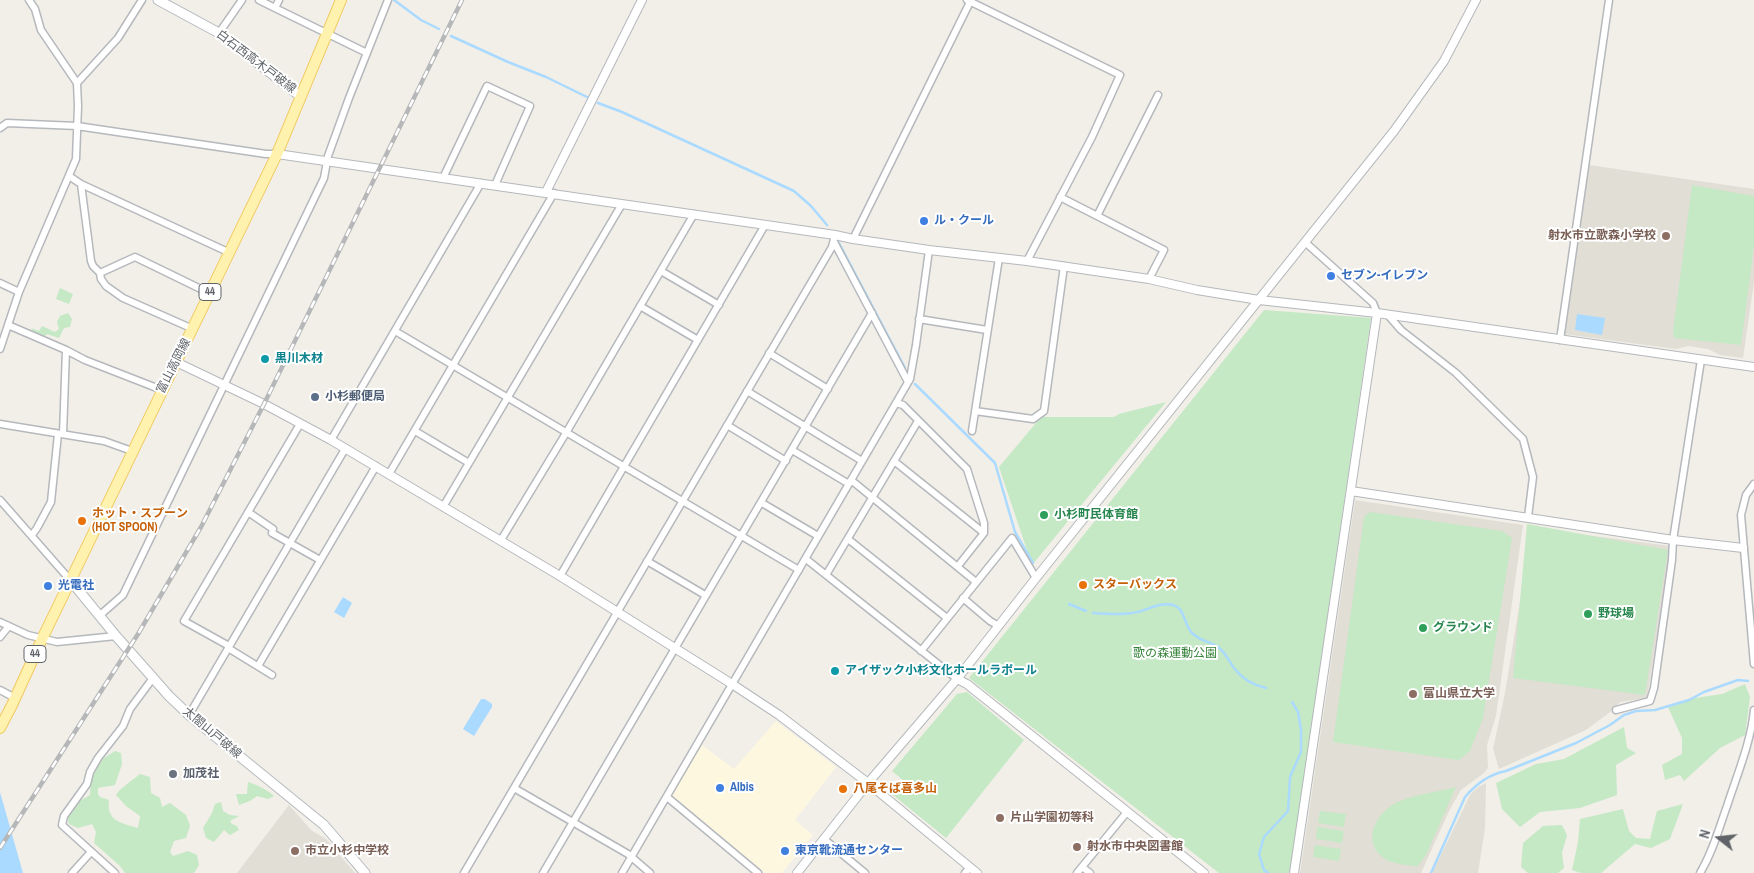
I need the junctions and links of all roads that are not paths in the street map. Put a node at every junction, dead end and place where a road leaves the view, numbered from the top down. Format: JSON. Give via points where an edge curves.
{"nodes":[{"id":1,"x":29,"y":0,"type":"edge"},
{"id":2,"x":142,"y":0,"type":"edge"},
{"id":3,"x":158,"y":0,"type":"edge"},
{"id":4,"x":242,"y":0,"type":"edge"},
{"id":5,"x":259,"y":0,"type":"edge"},
{"id":6,"x":279,"y":0,"type":"edge"},
{"id":7,"x":341,"y":0,"type":"edge"},
{"id":8,"x":388,"y":0,"type":"edge"},
{"id":9,"x":642,"y":0,"type":"edge"},
{"id":10,"x":1476,"y":0,"type":"edge"},
{"id":11,"x":1609,"y":0,"type":"edge"},
{"id":12,"x":970,"y":1,"type":"edge"},
{"id":13,"x":275,"y":8,"type":"junction"},
{"id":14,"x":219,"y":33,"type":"junction"},
{"id":15,"x":327,"y":34,"type":"junction"},
{"id":16,"x":367,"y":53,"type":"junction"},
{"id":17,"x":77,"y":83,"type":"junction"},
{"id":18,"x":1158,"y":95,"type":"dead end"},
{"id":19,"x":300,"y":96,"type":"junction"},
{"id":20,"x":77,"y":126,"type":"junction"},
{"id":21,"x":0,"y":128,"type":"edge"},
{"id":22,"x":276,"y":154,"type":"junction"},
{"id":23,"x":328,"y":160,"type":"junction"},
{"id":24,"x":69,"y":176,"type":"junction"},
{"id":25,"x":443,"y":178,"type":"junction"},
{"id":26,"x":481,"y":183,"type":"junction"},
{"id":27,"x":81,"y":184,"type":"junction"},
{"id":28,"x":495,"y":185,"type":"junction"},
{"id":29,"x":550,"y":193,"type":"junction"},
{"id":30,"x":1060,"y":197,"type":"junction"},
{"id":31,"x":622,"y":204,"type":"junction"},
{"id":32,"x":694,"y":214,"type":"junction"},
{"id":33,"x":1097,"y":216,"type":"junction"},
{"id":34,"x":766,"y":225,"type":"junction"},
{"id":35,"x":834,"y":238,"type":"junction"},
{"id":36,"x":852,"y":239,"type":"junction"},
{"id":37,"x":1306,"y":243,"type":"junction"},
{"id":38,"x":929,"y":250,"type":"junction"},
{"id":39,"x":228,"y":252,"type":"junction"},
{"id":40,"x":999,"y":258,"type":"junction"},
{"id":41,"x":1026,"y":261,"type":"junction"},
{"id":42,"x":1064,"y":266,"type":"junction"},
{"id":43,"x":661,"y":271,"type":"junction"},
{"id":44,"x":100,"y":273,"type":"junction"},
{"id":45,"x":1149,"y":279,"type":"junction"},
{"id":46,"x":0,"y":283,"type":"edge"},
{"id":47,"x":19,"y":292,"type":"junction"},
{"id":48,"x":209,"y":292,"type":"junction"},
{"id":49,"x":1259,"y":300,"type":"junction"},
{"id":50,"x":719,"y":305,"type":"junction"},
{"id":51,"x":640,"y":306,"type":"junction"},
{"id":52,"x":872,"y":313,"type":"junction"},
{"id":53,"x":1377,"y":313,"type":"junction"},
{"id":54,"x":1388,"y":315,"type":"junction"},
{"id":55,"x":920,"y":319,"type":"junction"},
{"id":56,"x":8,"y":325,"type":"junction"},
{"id":57,"x":193,"y":329,"type":"junction"},
{"id":58,"x":987,"y":330,"type":"junction"},
{"id":59,"x":396,"y":331,"type":"junction"},
{"id":60,"x":698,"y":340,"type":"junction"},
{"id":61,"x":1560,"y":340,"type":"junction"},
{"id":62,"x":0,"y":349,"type":"edge"},
{"id":63,"x":66,"y":350,"type":"junction"},
{"id":64,"x":770,"y":353,"type":"junction"},
{"id":65,"x":1701,"y":360,"type":"junction"},
{"id":66,"x":176,"y":362,"type":"junction"},
{"id":67,"x":453,"y":366,"type":"junction"},
{"id":68,"x":1754,"y":367,"type":"edge"},
{"id":69,"x":908,"y":382,"type":"junction"},
{"id":70,"x":223,"y":385,"type":"junction"},
{"id":71,"x":828,"y":389,"type":"junction"},
{"id":72,"x":162,"y":390,"type":"junction"},
{"id":73,"x":747,"y":391,"type":"junction"},
{"id":74,"x":508,"y":398,"type":"junction"},
{"id":75,"x":896,"y":403,"type":"junction"},
{"id":76,"x":975,"y":411,"type":"junction"},
{"id":77,"x":918,"y":421,"type":"junction"},
{"id":78,"x":0,"y":424,"type":"edge"},
{"id":79,"x":300,"y":424,"type":"junction"},
{"id":80,"x":727,"y":425,"type":"junction"},
{"id":81,"x":806,"y":428,"type":"junction"},
{"id":82,"x":415,"y":431,"type":"junction"},
{"id":83,"x":972,"y":431,"type":"dead end"},
{"id":84,"x":566,"y":433,"type":"junction"},
{"id":85,"x":61,"y":434,"type":"junction"},
{"id":86,"x":331,"y":440,"type":"junction"},
{"id":87,"x":346,"y":449,"type":"junction"},
{"id":88,"x":792,"y":450,"type":"junction"},
{"id":89,"x":132,"y":451,"type":"junction"},
{"id":90,"x":786,"y":461,"type":"junction"},
{"id":91,"x":862,"y":461,"type":"junction"},
{"id":92,"x":894,"y":461,"type":"junction"},
{"id":93,"x":469,"y":463,"type":"junction"},
{"id":94,"x":376,"y":466,"type":"junction"},
{"id":95,"x":624,"y":467,"type":"junction"},
{"id":96,"x":389,"y":474,"type":"junction"},
{"id":97,"x":850,"y":482,"type":"junction"},
{"id":98,"x":1754,"y":484,"type":"edge"},
{"id":99,"x":1351,"y":491,"type":"junction"},
{"id":100,"x":873,"y":498,"type":"junction"},
{"id":101,"x":0,"y":500,"type":"edge"},
{"id":102,"x":682,"y":501,"type":"junction"},
{"id":103,"x":762,"y":503,"type":"junction"},
{"id":104,"x":443,"y":507,"type":"junction"},
{"id":105,"x":248,"y":512,"type":"junction"},
{"id":106,"x":1528,"y":517,"type":"junction"},
{"id":107,"x":984,"y":533,"type":"junction"},
{"id":108,"x":32,"y":535,"type":"junction"},
{"id":109,"x":741,"y":536,"type":"junction"},
{"id":110,"x":818,"y":536,"type":"junction"},
{"id":111,"x":848,"y":539,"type":"junction"},
{"id":112,"x":501,"y":540,"type":"junction"},
{"id":113,"x":1673,"y":540,"type":"junction"},
{"id":114,"x":289,"y":543,"type":"junction"},
{"id":115,"x":1743,"y":548,"type":"junction"},
{"id":116,"x":806,"y":559,"type":"junction"},
{"id":117,"x":320,"y":560,"type":"junction"},
{"id":118,"x":647,"y":560,"type":"junction"},
{"id":119,"x":958,"y":566,"type":"junction"},
{"id":120,"x":799,"y":570,"type":"junction"},
{"id":121,"x":826,"y":575,"type":"junction"},
{"id":122,"x":560,"y":576,"type":"junction"},
{"id":123,"x":1036,"y":578,"type":"junction"},
{"id":124,"x":71,"y":580,"type":"junction"},
{"id":125,"x":976,"y":582,"type":"junction"},
{"id":126,"x":705,"y":595,"type":"junction"},
{"id":127,"x":963,"y":598,"type":"junction"},
{"id":128,"x":618,"y":612,"type":"junction"},
{"id":129,"x":99,"y":616,"type":"junction"},
{"id":130,"x":946,"y":618,"type":"junction"},
{"id":131,"x":0,"y":622,"type":"edge"},
{"id":132,"x":9,"y":626,"type":"junction"},
{"id":133,"x":999,"y":626,"type":"junction"},
{"id":134,"x":0,"y":636,"type":"edge"},
{"id":135,"x":116,"y":636,"type":"junction"},
{"id":136,"x":42,"y":638,"type":"junction"},
{"id":137,"x":229,"y":647,"type":"junction"},
{"id":138,"x":675,"y":648,"type":"junction"},
{"id":139,"x":921,"y":651,"type":"junction"},
{"id":140,"x":1754,"y":664,"type":"edge"},
{"id":141,"x":258,"y":666,"type":"junction"},
{"id":142,"x":272,"y":674,"type":"dead end"},
{"id":143,"x":153,"y":678,"type":"junction"},
{"id":144,"x":957,"y":679,"type":"junction"},
{"id":145,"x":732,"y":684,"type":"junction"},
{"id":146,"x":0,"y":690,"type":"edge"},
{"id":147,"x":16,"y":698,"type":"junction"},
{"id":148,"x":1616,"y":710,"type":"dead end"},
{"id":149,"x":1754,"y":710,"type":"edge"},
{"id":150,"x":189,"y":715,"type":"junction"},
{"id":151,"x":0,"y":728,"type":"edge"},
{"id":152,"x":1751,"y":739,"type":"edge"},
{"id":153,"x":868,"y":783,"type":"junction"},
{"id":154,"x":514,"y":788,"type":"junction"},
{"id":155,"x":667,"y":797,"type":"junction"},
{"id":156,"x":1127,"y":812,"type":"junction"},
{"id":157,"x":573,"y":821,"type":"junction"},
{"id":158,"x":824,"y":839,"type":"junction"},
{"id":159,"x":91,"y":852,"type":"junction"},
{"id":160,"x":631,"y":858,"type":"junction"},
{"id":161,"x":1082,"y":867,"type":"junction"},
{"id":162,"x":967,"y":870,"type":"edge"},
{"id":163,"x":72,"y":873,"type":"edge"},
{"id":164,"x":115,"y":873,"type":"edge"},
{"id":165,"x":365,"y":873,"type":"edge"},
{"id":166,"x":464,"y":873,"type":"edge"},
{"id":167,"x":543,"y":873,"type":"edge"},
{"id":168,"x":622,"y":873,"type":"edge"},
{"id":169,"x":650,"y":873,"type":"edge"},
{"id":170,"x":758,"y":873,"type":"edge"},
{"id":171,"x":797,"y":873,"type":"edge"},
{"id":172,"x":865,"y":873,"type":"edge"},
{"id":173,"x":977,"y":873,"type":"edge"},
{"id":174,"x":1078,"y":873,"type":"edge"},
{"id":175,"x":1090,"y":873,"type":"edge"},
{"id":176,"x":1204,"y":873,"type":"edge"},
{"id":177,"x":1294,"y":873,"type":"edge"},
{"id":178,"x":1700,"y":873,"type":"edge"}],
"edges":[{"from":1,"to":17,"type":"street","via":[[41,30]]},
{"from":2,"to":17,"type":"street","via":[[118,38]]},
{"from":3,"to":14,"type":"main road","name":"白石西高木戸破線"},
{"from":4,"to":14,"type":"street"},
{"from":5,"to":13,"type":"street"},
{"from":6,"to":13,"type":"street"},
{"from":7,"to":15,"type":"main road","name":"富山高岡線","number":"44"},
{"from":8,"to":16,"type":"street"},
{"from":9,"to":29,"type":"street"},
{"from":10,"to":37,"type":"street","via":[[1444,61]]},
{"from":11,"to":61,"type":"street"},
{"from":12,"to":30,"type":"street","via":[[1120,75]]},
{"from":12,"to":36,"type":"street"},
{"from":13,"to":15,"type":"street"},
{"from":14,"to":19,"type":"main road","name":"白石西高木戸破線"},
{"from":15,"to":16,"type":"street"},
{"from":15,"to":19,"type":"main road","name":"富山高岡線","number":"44"},
{"from":16,"to":23,"type":"street"},
{"from":17,"to":20,"type":"street"},
{"from":18,"to":33,"type":"street"},
{"from":19,"to":22,"type":"main road","name":"富山高岡線","number":"44"},
{"from":20,"to":21,"type":"street","via":[[7,123]]},
{"from":20,"to":22,"type":"street"},
{"from":20,"to":24,"type":"street","via":[[76,159]]},
{"from":22,"to":23,"type":"street"},
{"from":22,"to":39,"type":"main road","name":"富山高岡線","number":"44"},
{"from":23,"to":25,"type":"street"},
{"from":23,"to":70,"type":"street","via":[[324,178]]},
{"from":24,"to":27,"type":"street"},
{"from":24,"to":47,"type":"street"},
{"from":25,"to":26,"type":"street"},
{"from":25,"to":28,"type":"street","via":[[486,86],[530,106]]},
{"from":26,"to":28,"type":"street"},
{"from":26,"to":59,"type":"street"},
{"from":27,"to":39,"type":"street"},
{"from":27,"to":44,"type":"street","via":[[91,261]]},
{"from":28,"to":29,"type":"street"},
{"from":29,"to":31,"type":"street"},
{"from":29,"to":67,"type":"street"},
{"from":30,"to":33,"type":"street"},
{"from":30,"to":41,"type":"street"},
{"from":31,"to":32,"type":"street"},
{"from":31,"to":74,"type":"street"},
{"from":32,"to":34,"type":"street"},
{"from":32,"to":43,"type":"street"},
{"from":33,"to":45,"type":"street","via":[[1164,250]]},
{"from":34,"to":35,"type":"street"},
{"from":34,"to":50,"type":"street"},
{"from":35,"to":36,"type":"street"},
{"from":35,"to":52,"type":"street"},
{"from":35,"to":64,"type":"street"},
{"from":36,"to":38,"type":"street"},
{"from":37,"to":49,"type":"street"},
{"from":37,"to":53,"type":"street","via":[[1373,303]]},
{"from":38,"to":40,"type":"street"},
{"from":38,"to":55,"type":"street"},
{"from":39,"to":48,"type":"main road","name":"富山高岡線","number":"44"},
{"from":40,"to":41,"type":"street"},
{"from":40,"to":58,"type":"street"},
{"from":41,"to":42,"type":"street"},
{"from":42,"to":45,"type":"street"},
{"from":42,"to":76,"type":"street","via":[[1044,412],[1034,419]]},
{"from":43,"to":50,"type":"street"},
{"from":43,"to":51,"type":"street"},
{"from":44,"to":48,"type":"street","via":[[135,257]]},
{"from":44,"to":57,"type":"street","via":[[106,286],[123,298]]},
{"from":45,"to":49,"type":"street"},
{"from":46,"to":47,"type":"street"},
{"from":47,"to":56,"type":"street"},
{"from":48,"to":57,"type":"main road","name":"富山高岡線","number":"44"},
{"from":49,"to":53,"type":"street"},
{"from":49,"to":123,"type":"street"},
{"from":50,"to":60,"type":"street"},
{"from":51,"to":60,"type":"street"},
{"from":51,"to":84,"type":"street"},
{"from":52,"to":69,"type":"street"},
{"from":52,"to":71,"type":"street"},
{"from":53,"to":54,"type":"street"},
{"from":53,"to":99,"type":"street"},
{"from":54,"to":61,"type":"street"},
{"from":54,"to":106,"type":"street","via":[[1401,330],[1456,373],[1523,439],[1533,477]]},
{"from":55,"to":58,"type":"street"},
{"from":55,"to":69,"type":"street"},
{"from":56,"to":62,"type":"street"},
{"from":56,"to":63,"type":"street"},
{"from":57,"to":66,"type":"main road","name":"富山高岡線","number":"44"},
{"from":58,"to":76,"type":"street"},
{"from":59,"to":67,"type":"street"},
{"from":59,"to":86,"type":"street"},
{"from":60,"to":95,"type":"street"},
{"from":61,"to":65,"type":"street"},
{"from":63,"to":72,"type":"street"},
{"from":63,"to":85,"type":"street"},
{"from":64,"to":71,"type":"street"},
{"from":64,"to":73,"type":"street"},
{"from":65,"to":68,"type":"street"},
{"from":65,"to":113,"type":"street"},
{"from":66,"to":70,"type":"street"},
{"from":66,"to":72,"type":"main road","name":"富山高岡線","number":"44"},
{"from":67,"to":74,"type":"street"},
{"from":67,"to":82,"type":"street"},
{"from":69,"to":75,"type":"street"},
{"from":70,"to":79,"type":"street"},
{"from":70,"to":129,"type":"street","via":[[123,595]]},
{"from":71,"to":81,"type":"street"},
{"from":72,"to":89,"type":"main road","name":"富山高岡線","number":"44"},
{"from":73,"to":80,"type":"street"},
{"from":73,"to":81,"type":"street"},
{"from":74,"to":84,"type":"street"},
{"from":74,"to":93,"type":"street"},
{"from":75,"to":77,"type":"street","via":[[903,405]]},
{"from":75,"to":91,"type":"street"},
{"from":76,"to":83,"type":"street"},
{"from":77,"to":92,"type":"street"},
{"from":77,"to":107,"type":"street","via":[[967,469],[984,523]]},
{"from":78,"to":85,"type":"street"},
{"from":79,"to":86,"type":"street"},
{"from":79,"to":105,"type":"street"},
{"from":80,"to":90,"type":"street"},
{"from":80,"to":102,"type":"street"},
{"from":81,"to":88,"type":"street"},
{"from":81,"to":91,"type":"street"},
{"from":82,"to":93,"type":"street"},
{"from":82,"to":96,"type":"street"},
{"from":84,"to":95,"type":"street"},
{"from":84,"to":112,"type":"street"},
{"from":85,"to":89,"type":"street","via":[[104,441]]},
{"from":85,"to":108,"type":"street","via":[[51,502]]},
{"from":86,"to":87,"type":"street"},
{"from":87,"to":94,"type":"street"},
{"from":87,"to":114,"type":"street"},
{"from":88,"to":90,"type":"street"},
{"from":88,"to":97,"type":"street"},
{"from":89,"to":124,"type":"main road","name":"富山高岡線","number":"44"},
{"from":90,"to":103,"type":"street"},
{"from":91,"to":97,"type":"street"},
{"from":92,"to":100,"type":"street"},
{"from":92,"to":107,"type":"street"},
{"from":93,"to":104,"type":"street"},
{"from":94,"to":96,"type":"street"},
{"from":94,"to":117,"type":"street"},
{"from":95,"to":102,"type":"street"},
{"from":95,"to":122,"type":"street"},
{"from":96,"to":104,"type":"street"},
{"from":97,"to":100,"type":"street"},
{"from":97,"to":110,"type":"street"},
{"from":98,"to":115,"type":"street","via":[[1746,495],[1741,516]]},
{"from":99,"to":106,"type":"street"},
{"from":99,"to":177,"type":"street"},
{"from":100,"to":111,"type":"street"},
{"from":100,"to":119,"type":"street"},
{"from":101,"to":108,"type":"street"},
{"from":102,"to":109,"type":"street"},
{"from":102,"to":118,"type":"street"},
{"from":103,"to":109,"type":"street"},
{"from":103,"to":110,"type":"street"},
{"from":104,"to":112,"type":"street"},
{"from":105,"to":114,"type":"street"},
{"from":105,"to":137,"type":"street","via":[[184,621]]},
{"from":106,"to":113,"type":"street"},
{"from":107,"to":119,"type":"street"},
{"from":108,"to":124,"type":"street"},
{"from":109,"to":120,"type":"street"},
{"from":109,"to":126,"type":"street"},
{"from":110,"to":116,"type":"street"},
{"from":111,"to":121,"type":"street"},
{"from":111,"to":130,"type":"street"},
{"from":112,"to":122,"type":"street"},
{"from":113,"to":115,"type":"street"},
{"from":113,"to":148,"type":"street","via":[[1650,701]]},
{"from":114,"to":117,"type":"street"},
{"from":114,"to":137,"type":"street"},
{"from":115,"to":140,"type":"street"},
{"from":116,"to":120,"type":"street"},
{"from":116,"to":121,"type":"street"},
{"from":117,"to":141,"type":"street"},
{"from":118,"to":126,"type":"street"},
{"from":118,"to":128,"type":"street"},
{"from":119,"to":125,"type":"street"},
{"from":120,"to":145,"type":"street"},
{"from":121,"to":139,"type":"street"},
{"from":122,"to":128,"type":"street"},
{"from":123,"to":125,"type":"street","via":[[1012,538]]},
{"from":123,"to":133,"type":"street"},
{"from":124,"to":129,"type":"main road","name":"太閤山戸破線"},
{"from":124,"to":136,"type":"main road","name":"富山高岡線","number":"44"},
{"from":125,"to":127,"type":"street"},
{"from":126,"to":138,"type":"street"},
{"from":127,"to":130,"type":"street"},
{"from":127,"to":133,"type":"street"},
{"from":128,"to":138,"type":"street"},
{"from":128,"to":154,"type":"street"},
{"from":129,"to":135,"type":"main road","name":"太閤山戸破線"},
{"from":130,"to":139,"type":"street"},
{"from":131,"to":132,"type":"street"},
{"from":132,"to":134,"type":"street"},
{"from":132,"to":136,"type":"street"},
{"from":133,"to":144,"type":"street"},
{"from":135,"to":136,"type":"street","via":[[57,642]]},
{"from":135,"to":143,"type":"main road","name":"太閤山戸破線"},
{"from":136,"to":147,"type":"main road","name":"富山高岡線","number":"44"},
{"from":137,"to":141,"type":"street"},
{"from":137,"to":150,"type":"street"},
{"from":138,"to":145,"type":"street"},
{"from":138,"to":157,"type":"street"},
{"from":139,"to":144,"type":"street"},
{"from":141,"to":142,"type":"street"},
{"from":143,"to":150,"type":"main road","name":"太閤山戸破線"},
{"from":143,"to":159,"type":"street","via":[[98,758],[87,784],[64,816],[62,825]]},
{"from":144,"to":153,"type":"street"},
{"from":144,"to":156,"type":"street"},
{"from":145,"to":153,"type":"street","via":[[779,715]]},
{"from":145,"to":155,"type":"street"},
{"from":146,"to":147,"type":"street"},
{"from":147,"to":151,"type":"main road","name":"富山高岡線","number":"44"},
{"from":149,"to":152,"type":"street"},
{"from":150,"to":165,"type":"main road","name":"太閤山戸破線","via":[[324,825]]},
{"from":152,"to":178,"type":"street","via":[[1708,860]]},
{"from":153,"to":158,"type":"street"},
{"from":153,"to":162,"type":"street"},
{"from":154,"to":157,"type":"street"},
{"from":154,"to":166,"type":"street"},
{"from":155,"to":160,"type":"street"},
{"from":155,"to":170,"type":"street"},
{"from":156,"to":161,"type":"street"},
{"from":156,"to":176,"type":"street"},
{"from":157,"to":160,"type":"street"},
{"from":157,"to":167,"type":"street"},
{"from":158,"to":171,"type":"street"},
{"from":158,"to":172,"type":"street"},
{"from":159,"to":163,"type":"street"},
{"from":159,"to":164,"type":"street"},
{"from":160,"to":168,"type":"street"},
{"from":160,"to":169,"type":"street"},
{"from":161,"to":174,"type":"street"},
{"from":161,"to":175,"type":"street"},
{"from":162,"to":173,"type":"street"}]}
